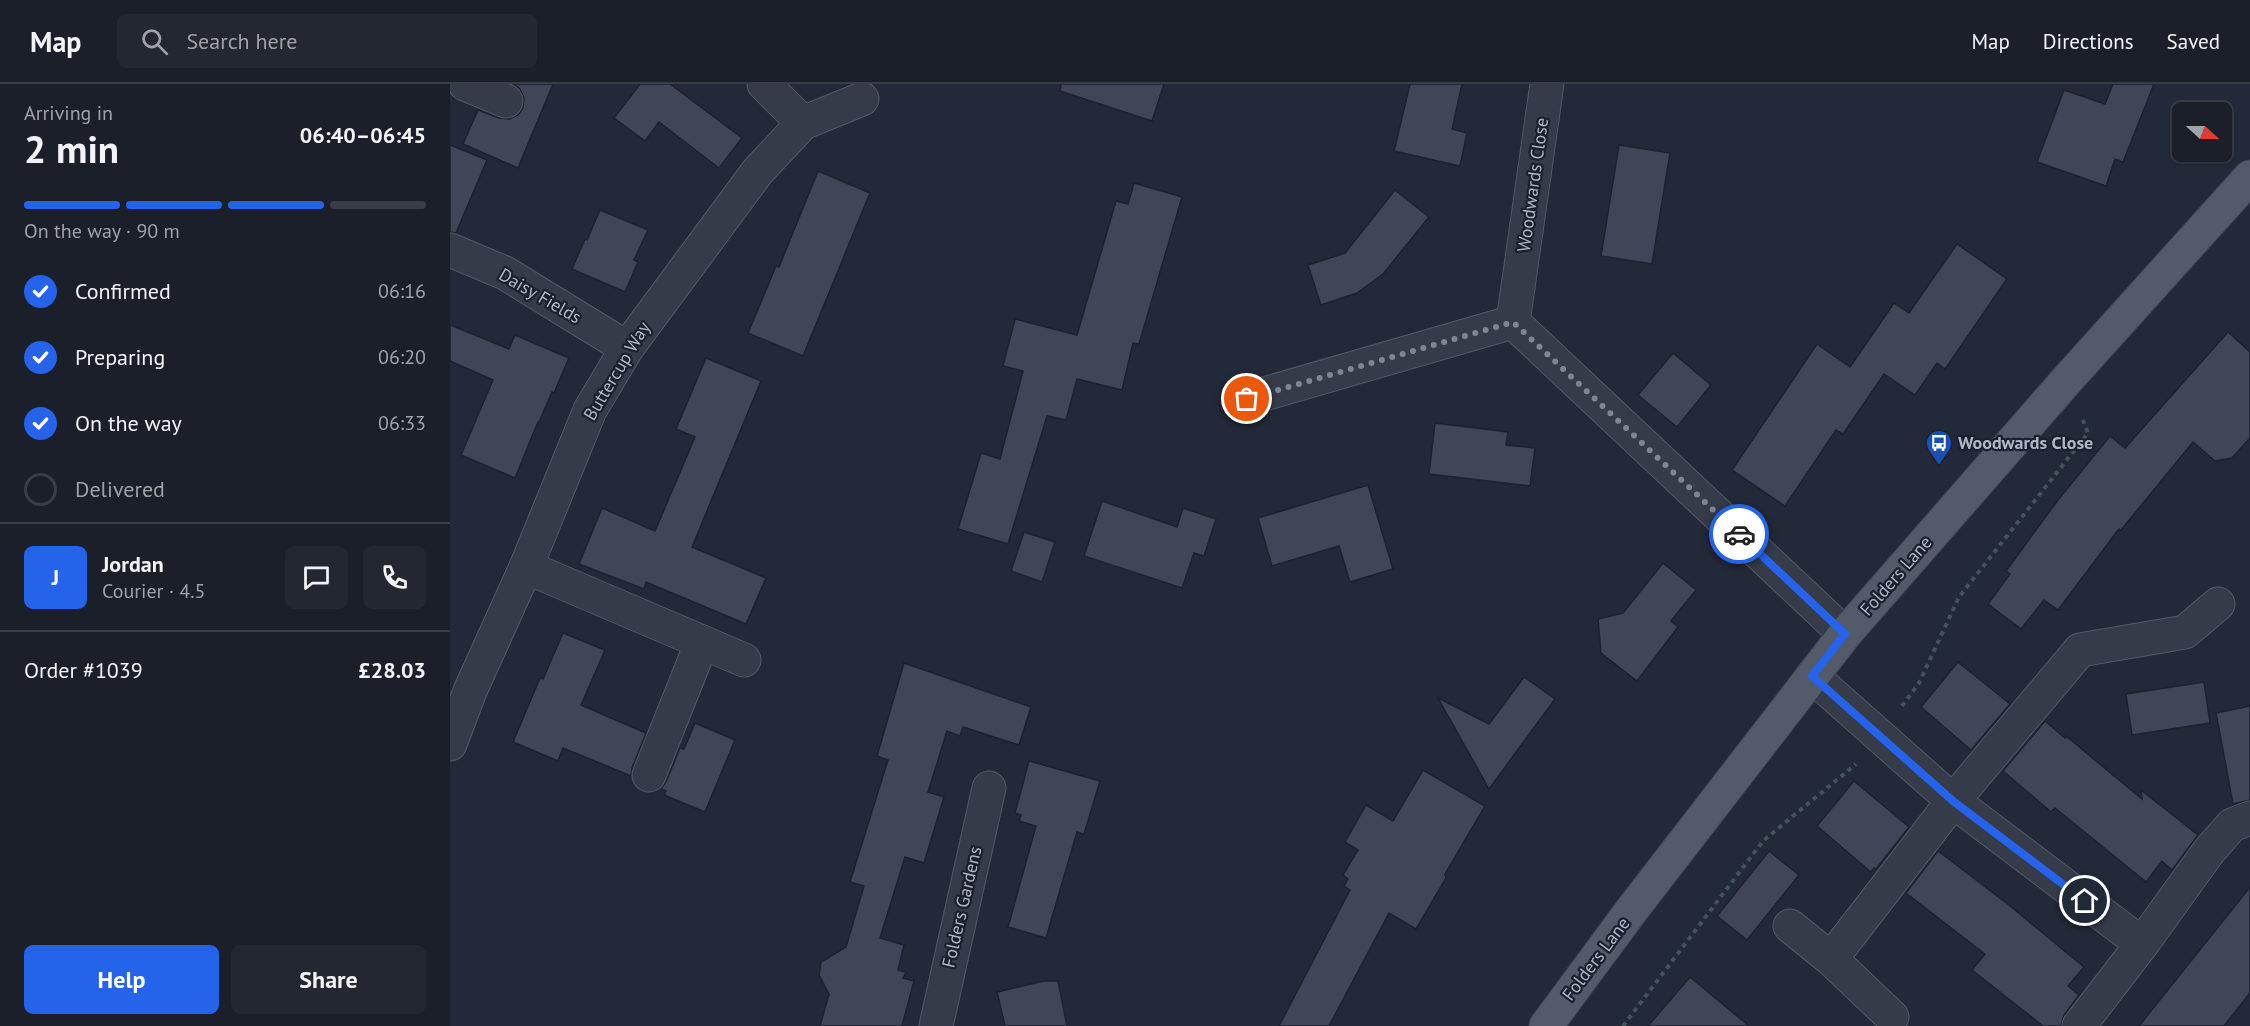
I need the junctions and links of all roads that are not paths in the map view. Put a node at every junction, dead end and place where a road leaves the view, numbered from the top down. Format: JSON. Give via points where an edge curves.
{"nodes":[{"id":1,"x":465,"y":84,"type":"edge"},
{"id":2,"x":764,"y":84,"type":"edge"},
{"id":3,"x":1548,"y":84,"type":"edge"},
{"id":4,"x":862,"y":99,"type":"dead end"},
{"id":5,"x":506,"y":101,"type":"dead end"},
{"id":6,"x":803,"y":123,"type":"junction"},
{"id":7,"x":2250,"y":177,"type":"edge"},
{"id":8,"x":450,"y":250,"type":"edge"},
{"id":9,"x":1513,"y":322,"type":"junction"},
{"id":10,"x":627,"y":348,"type":"junction"},
{"id":11,"x":1247,"y":399,"type":"dead end"},
{"id":12,"x":526,"y":567,"type":"junction"},
{"id":13,"x":2218,"y":604,"type":"dead end"},
{"id":14,"x":1845,"y":634,"type":"junction"},
{"id":15,"x":702,"y":642,"type":"junction"},
{"id":16,"x":744,"y":660,"type":"dead end"},
{"id":17,"x":1812,"y":676,"type":"junction"},
{"id":18,"x":460,"y":687,"type":"edge"},
{"id":19,"x":450,"y":744,"type":"edge"},
{"id":20,"x":649,"y":775,"type":"dead end"},
{"id":21,"x":989,"y":788,"type":"dead end"},
{"id":22,"x":1953,"y":801,"type":"junction"},
{"id":23,"x":2250,"y":818,"type":"edge"},
{"id":24,"x":1790,"y":927,"type":"dead end"},
{"id":25,"x":2142,"y":944,"type":"junction"},
{"id":26,"x":1831,"y":959,"type":"junction"},
{"id":27,"x":1892,"y":1017,"type":"dead end"},
{"id":28,"x":936,"y":1026,"type":"edge"},
{"id":29,"x":1546,"y":1026,"type":"edge"},
{"id":30,"x":2079,"y":1026,"type":"edge"}],
"edges":[{"from":1,"to":5,"type":"street"},
{"from":2,"to":6,"type":"street"},
{"from":3,"to":9,"type":"street","name":"Woodwards Close"},
{"from":4,"to":6,"type":"street","name":"Buttercup Way"},
{"from":6,"to":10,"type":"street","name":"Buttercup Way","via":[[758,171]]},
{"from":7,"to":14,"type":"main road","name":"Folders Lane"},
{"from":8,"to":10,"type":"street","name":"Daisy Fields","via":[[505,273]]},
{"from":9,"to":11,"type":"street"},
{"from":9,"to":14,"type":"street"},
{"from":10,"to":12,"type":"street","name":"Buttercup Way","via":[[590,410]]},
{"from":12,"to":15,"type":"street"},
{"from":12,"to":18,"type":"street","name":"Buttercup Way"},
{"from":13,"to":22,"type":"street","via":[[2186,632],[2080,651]]},
{"from":14,"to":17,"type":"main road","name":"Folders Lane"},
{"from":15,"to":16,"type":"street"},
{"from":15,"to":20,"type":"street"},
{"from":17,"to":22,"type":"street"},
{"from":17,"to":29,"type":"main road","name":"Folders Lane"},
{"from":18,"to":19,"type":"street","name":"Buttercup Way"},
{"from":21,"to":28,"type":"street","name":"Folders Gardens"},
{"from":22,"to":25,"type":"street"},
{"from":22,"to":26,"type":"street"},
{"from":23,"to":25,"type":"street","via":[[2232,825],[2224,834]]},
{"from":24,"to":26,"type":"street"},
{"from":25,"to":30,"type":"street"},
{"from":26,"to":27,"type":"street"}]}
